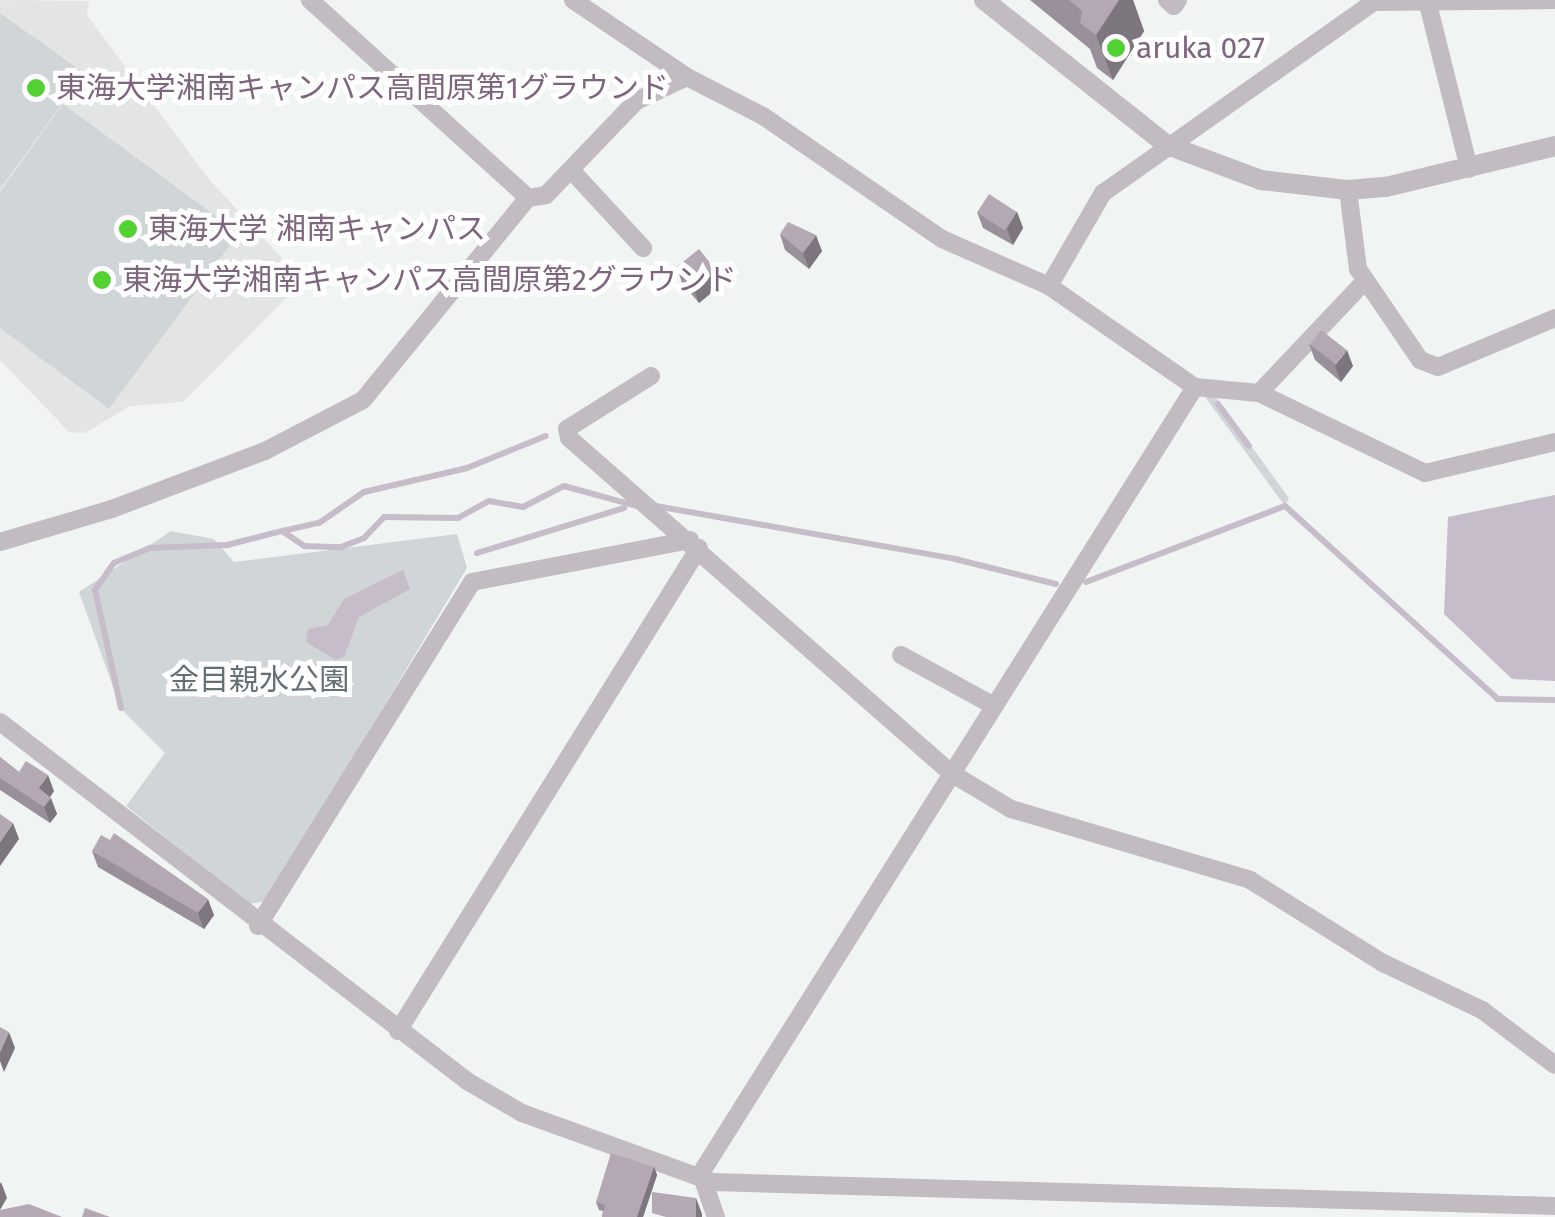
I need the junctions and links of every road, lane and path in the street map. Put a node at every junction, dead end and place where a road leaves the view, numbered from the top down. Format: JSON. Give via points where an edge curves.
{"nodes":[{"id":1,"x":310,"y":0,"type":"edge"},
{"id":2,"x":573,"y":0,"type":"edge"},
{"id":3,"x":615,"y":0,"type":"edge"},
{"id":4,"x":984,"y":0,"type":"edge"},
{"id":5,"x":1167,"y":0,"type":"edge"},
{"id":6,"x":1178,"y":0,"type":"edge"},
{"id":7,"x":1555,"y":0,"type":"edge"},
{"id":8,"x":1427,"y":1,"type":"edge"},
{"id":9,"x":602,"y":18,"type":"junction"},
{"id":10,"x":687,"y":77,"type":"junction"},
{"id":11,"x":1166,"y":145,"type":"junction"},
{"id":12,"x":1555,"y":146,"type":"edge"},
{"id":13,"x":1469,"y":169,"type":"junction"},
{"id":14,"x":572,"y":171,"type":"junction"},
{"id":15,"x":1348,"y":190,"type":"junction"},
{"id":16,"x":528,"y":198,"type":"junction"},
{"id":17,"x":643,"y":248,"type":"dead end"},
{"id":18,"x":1366,"y":281,"type":"junction"},
{"id":19,"x":1048,"y":286,"type":"junction"},
{"id":20,"x":1555,"y":318,"type":"edge"},
{"id":21,"x":651,"y":376,"type":"dead end"},
{"id":22,"x":1195,"y":388,"type":"junction"},
{"id":23,"x":1260,"y":392,"type":"junction"},
{"id":24,"x":1555,"y":442,"type":"edge"},
{"id":25,"x":0,"y":542,"type":"edge"},
{"id":26,"x":694,"y":544,"type":"junction"},
{"id":27,"x":900,"y":656,"type":"dead end"},
{"id":28,"x":994,"y":706,"type":"junction"},
{"id":29,"x":0,"y":722,"type":"edge"},
{"id":30,"x":951,"y":773,"type":"junction"},
{"id":31,"x":258,"y":926,"type":"junction"},
{"id":32,"x":398,"y":1031,"type":"junction"},
{"id":33,"x":1555,"y":1065,"type":"edge"},
{"id":34,"x":700,"y":1173,"type":"junction"},
{"id":35,"x":1555,"y":1206,"type":"edge"},
{"id":36,"x":716,"y":1217,"type":"edge"}],
"edges":[{"from":1,"to":16,"type":"street"},
{"from":2,"to":9,"type":"street"},
{"from":3,"to":9,"type":"street"},
{"from":4,"to":11,"type":"street"},
{"from":5,"to":6,"type":"street","via":[[1174,6]]},
{"from":7,"to":8,"type":"street"},
{"from":8,"to":11,"type":"street","via":[[1374,2]]},
{"from":8,"to":13,"type":"street"},
{"from":9,"to":10,"type":"street"},
{"from":10,"to":14,"type":"street","via":[[636,101]]},
{"from":10,"to":19,"type":"street","via":[[778,126],[942,239]]},
{"from":11,"to":15,"type":"street","via":[[1261,180]]},
{"from":11,"to":19,"type":"street","via":[[1103,193]]},
{"from":12,"to":13,"type":"street"},
{"from":13,"to":15,"type":"street"},
{"from":14,"to":16,"type":"street","via":[[546,195]]},
{"from":14,"to":17,"type":"street"},
{"from":15,"to":18,"type":"street","via":[[1358,269]]},
{"from":16,"to":25,"type":"street","via":[[363,400],[264,450],[112,509]]},
{"from":18,"to":20,"type":"street","via":[[1420,360],[1438,367]]},
{"from":18,"to":23,"type":"street"},
{"from":19,"to":22,"type":"street"},
{"from":21,"to":26,"type":"street","via":[[568,429],[568,438]]},
{"from":22,"to":23,"type":"street"},
{"from":22,"to":28,"type":"street"},
{"from":23,"to":24,"type":"street","via":[[1426,473]]},
{"from":26,"to":30,"type":"street"},
{"from":26,"to":31,"type":"street","via":[[472,582]]},
{"from":26,"to":32,"type":"street"},
{"from":27,"to":28,"type":"street"},
{"from":28,"to":30,"type":"street"},
{"from":29,"to":31,"type":"street"},
{"from":30,"to":33,"type":"street","via":[[1011,809],[1250,880],[1383,963],[1482,1010]]},
{"from":30,"to":34,"type":"street"},
{"from":31,"to":32,"type":"street"},
{"from":32,"to":34,"type":"street","via":[[522,1113]]},
{"from":34,"to":35,"type":"street","via":[[713,1182]]},
{"from":34,"to":36,"type":"street"}]}
